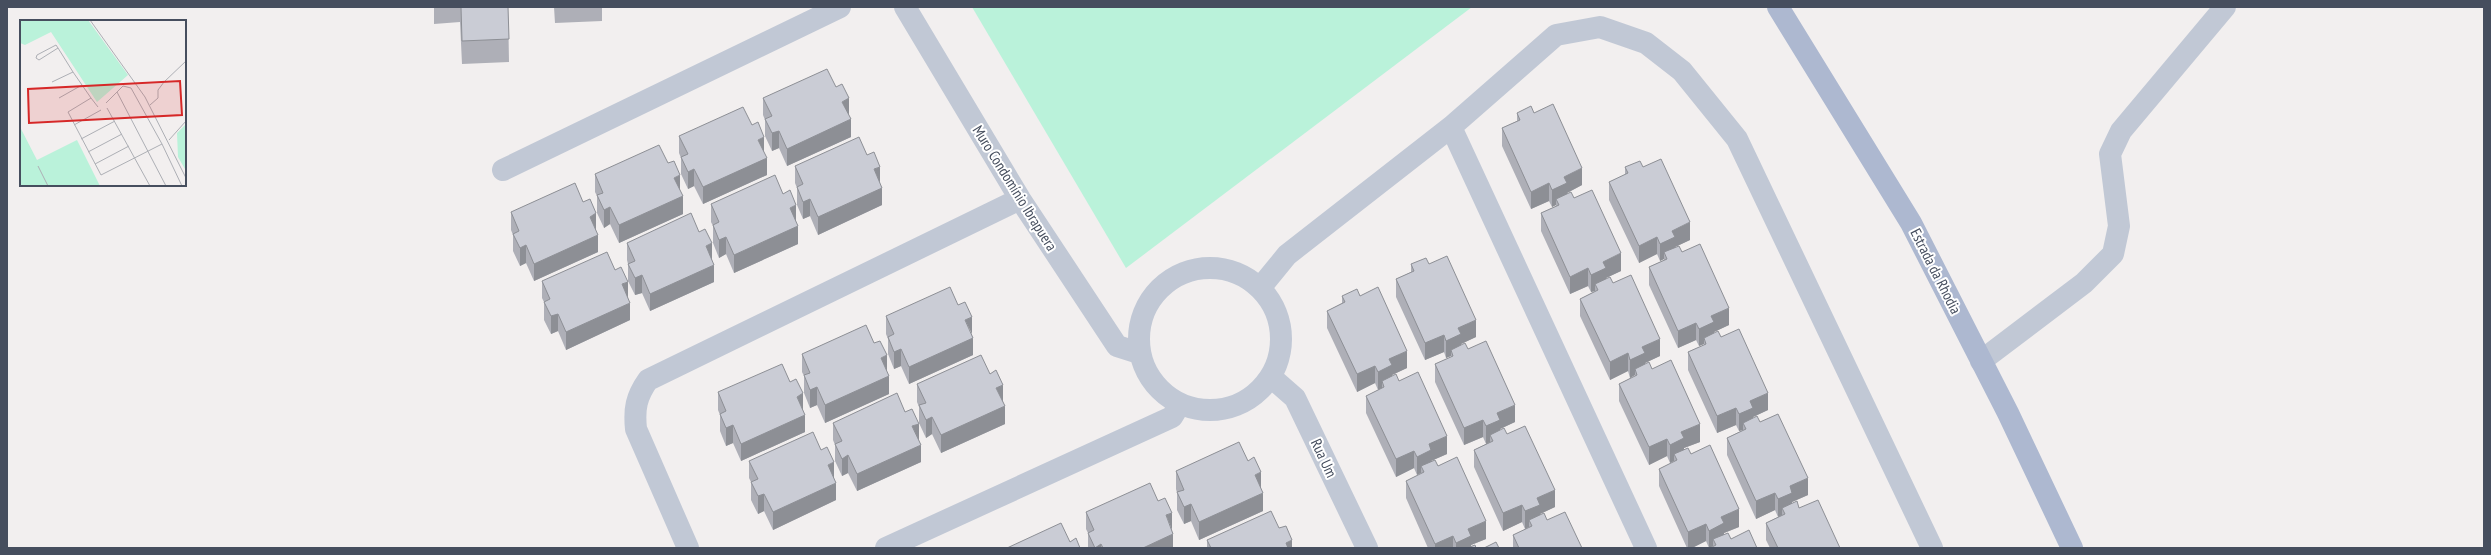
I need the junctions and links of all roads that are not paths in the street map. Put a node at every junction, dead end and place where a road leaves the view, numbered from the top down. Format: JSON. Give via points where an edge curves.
{"nodes":[{"id":1,"x":840,"y":7,"type":"edge"},
{"id":2,"x":905,"y":7,"type":"edge"},
{"id":3,"x":1778,"y":7,"type":"edge"},
{"id":4,"x":2225,"y":7,"type":"edge"},
{"id":5,"x":1451,"y":127,"type":"junction"},
{"id":6,"x":503,"y":170,"type":"dead end"},
{"id":7,"x":1020,"y":199,"type":"junction"},
{"id":8,"x":1260,"y":288,"type":"junction"},
{"id":9,"x":1139,"y":352,"type":"junction"},
{"id":10,"x":1981,"y":360,"type":"junction"},
{"id":11,"x":1271,"y":377,"type":"junction"},
{"id":12,"x":1180,"y":404,"type":"junction"},
{"id":13,"x":688,"y":548,"type":"edge"},
{"id":14,"x":886,"y":548,"type":"edge"},
{"id":15,"x":1367,"y":548,"type":"edge"},
{"id":16,"x":1646,"y":548,"type":"edge"},
{"id":17,"x":1932,"y":548,"type":"edge"},
{"id":18,"x":2072,"y":548,"type":"edge"}],
"edges":[{"from":1,"to":6,"type":"street"},
{"from":2,"to":7,"type":"street","name":"Muro Condomínio Ibrapuera"},
{"from":3,"to":10,"type":"main road","name":"Estrada da Rhodia","via":[[1911,223]]},
{"from":4,"to":10,"type":"street","via":[[2120,131],[2110,154],[2119,226],[2113,254],[2084,283]]},
{"from":5,"to":8,"type":"street","via":[[1287,255]]},
{"from":5,"to":16,"type":"street"},
{"from":5,"to":17,"type":"street","via":[[1556,35],[1600,27],[1646,42],[1682,72],[1737,139]]},
{"from":7,"to":9,"type":"street","name":"Muro Condomínio Ibrapuera","via":[[1117,346]]},
{"from":7,"to":13,"type":"street","via":[[648,380],[637,395],[634,409],[636,429]]},
{"from":8,"to":9,"type":"street","via":[[1238,274],[1213,268],[1188,271],[1165,283],[1148,303],[1140,327]]},
{"from":8,"to":11,"type":"street","via":[[1277,315],[1280,334],[1281,347]]},
{"from":9,"to":12,"type":"street","via":[[1147,373],[1161,392]]},
{"from":10,"to":18,"type":"main road","name":"Estrada da Rhodia"},
{"from":11,"to":12,"type":"street","via":[[1254,396],[1231,407],[1205,410]]},
{"from":11,"to":15,"type":"street","name":"Rua Um","via":[[1295,398]]},
{"from":12,"to":14,"type":"street","via":[[1172,417]]}]}
